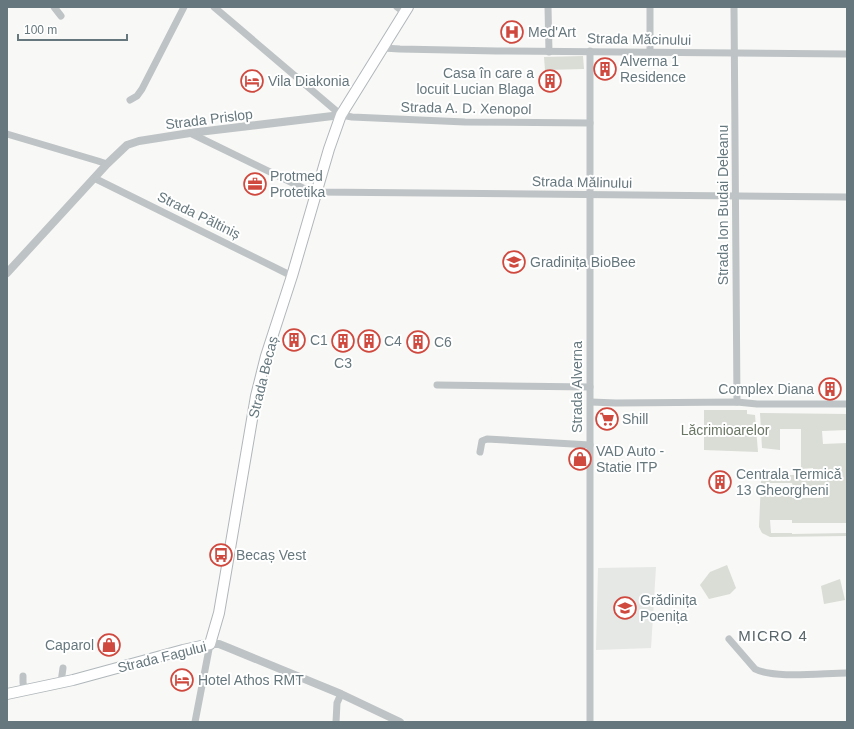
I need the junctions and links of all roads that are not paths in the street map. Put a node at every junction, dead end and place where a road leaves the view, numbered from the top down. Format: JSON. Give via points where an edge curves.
{"nodes":[{"id":1,"x":54,"y":7,"type":"edge"},
{"id":2,"x":184,"y":7,"type":"edge"},
{"id":3,"x":214,"y":7,"type":"edge"},
{"id":4,"x":548,"y":7,"type":"edge"},
{"id":5,"x":650,"y":7,"type":"edge"},
{"id":6,"x":734,"y":7,"type":"edge"},
{"id":7,"x":403,"y":9,"type":"edge"},
{"id":8,"x":61,"y":16,"type":"dead end"},
{"id":9,"x":383,"y":48,"type":"junction"},
{"id":10,"x":590,"y":51,"type":"junction"},
{"id":11,"x":549,"y":52,"type":"junction"},
{"id":12,"x":650,"y":52,"type":"junction"},
{"id":13,"x":735,"y":53,"type":"junction"},
{"id":14,"x":847,"y":54,"type":"edge"},
{"id":15,"x":130,"y":100,"type":"dead end"},
{"id":16,"x":341,"y":116,"type":"junction"},
{"id":17,"x":590,"y":123,"type":"junction"},
{"id":18,"x":7,"y":134,"type":"edge"},
{"id":19,"x":190,"y":134,"type":"junction"},
{"id":20,"x":107,"y":164,"type":"junction"},
{"id":21,"x":94,"y":178,"type":"junction"},
{"id":22,"x":316,"y":192,"type":"junction"},
{"id":23,"x":590,"y":195,"type":"junction"},
{"id":24,"x":736,"y":197,"type":"junction"},
{"id":25,"x":847,"y":197,"type":"edge"},
{"id":26,"x":7,"y":273,"type":"edge"},
{"id":27,"x":292,"y":276,"type":"junction"},
{"id":28,"x":437,"y":385,"type":"dead end"},
{"id":29,"x":590,"y":387,"type":"junction"},
{"id":30,"x":590,"y":402,"type":"junction"},
{"id":31,"x":737,"y":402,"type":"junction"},
{"id":32,"x":847,"y":404,"type":"edge"},
{"id":33,"x":590,"y":445,"type":"junction"},
{"id":34,"x":480,"y":452,"type":"dead end"},
{"id":35,"x":729,"y":639,"type":"dead end"},
{"id":36,"x":210,"y":644,"type":"junction"},
{"id":37,"x":63,"y":668,"type":"dead end"},
{"id":38,"x":847,"y":673,"type":"edge"},
{"id":39,"x":24,"y":676,"type":"dead end"},
{"id":40,"x":61,"y":682,"type":"junction"},
{"id":41,"x":24,"y":690,"type":"junction"},
{"id":42,"x":7,"y":694,"type":"edge"},
{"id":43,"x":340,"y":694,"type":"junction"},
{"id":44,"x":195,"y":722,"type":"edge"},
{"id":45,"x":336,"y":722,"type":"edge"},
{"id":46,"x":400,"y":722,"type":"edge"},
{"id":47,"x":590,"y":722,"type":"edge"}],
"edges":[{"from":1,"to":8,"type":"street"},
{"from":2,"to":15,"type":"street","via":[[142,89]]},
{"from":3,"to":16,"type":"street"},
{"from":4,"to":11,"type":"street"},
{"from":5,"to":12,"type":"street"},
{"from":6,"to":13,"type":"street","name":"Strada Ion Budai Deleanu"},
{"from":7,"to":9,"type":"main road","name":"Strada Becaș"},
{"from":9,"to":11,"type":"street","name":"Strada Măcinului"},
{"from":9,"to":16,"type":"main road","name":"Strada Becaș"},
{"from":10,"to":11,"type":"street","name":"Strada Măcinului"},
{"from":10,"to":12,"type":"street","name":"Strada Măcinului"},
{"from":10,"to":17,"type":"street","name":"Strada Alverna"},
{"from":12,"to":13,"type":"street","name":"Strada Măcinului"},
{"from":13,"to":14,"type":"street","name":"Strada Măcinului"},
{"from":13,"to":24,"type":"street","name":"Strada Ion Budai Deleanu"},
{"from":16,"to":17,"type":"street","name":"Strada A. D. Xenopol","via":[[465,122]]},
{"from":16,"to":19,"type":"street","name":"Strada Prislop"},
{"from":16,"to":22,"type":"main road","name":"Strada Becaș"},
{"from":17,"to":23,"type":"street","name":"Strada Alverna"},
{"from":18,"to":20,"type":"street"},
{"from":19,"to":20,"type":"street","name":"Strada Prislop","via":[[132,143]]},
{"from":19,"to":22,"type":"street","name":"Strada Mălinului","via":[[309,191]]},
{"from":20,"to":21,"type":"street","name":"Strada Prislop"},
{"from":21,"to":26,"type":"street","name":"Strada Prislop"},
{"from":21,"to":27,"type":"street","name":"Strada Păltiniș"},
{"from":22,"to":23,"type":"street","name":"Strada Mălinului"},
{"from":22,"to":27,"type":"main road","name":"Strada Becaș"},
{"from":23,"to":24,"type":"street","name":"Strada Mălinului"},
{"from":23,"to":29,"type":"street","name":"Strada Alverna"},
{"from":24,"to":25,"type":"street","name":"Strada Mălinului"},
{"from":24,"to":31,"type":"street","name":"Strada Ion Budai Deleanu"},
{"from":27,"to":36,"type":"main road","name":"Strada Becaș","via":[[256,396],[220,608]]},
{"from":28,"to":29,"type":"street"},
{"from":29,"to":30,"type":"street","name":"Strada Alverna"},
{"from":30,"to":31,"type":"street"},
{"from":30,"to":33,"type":"street","name":"Strada Alverna"},
{"from":31,"to":32,"type":"street"},
{"from":33,"to":34,"type":"street","via":[[487,439],[482,441]]},
{"from":33,"to":47,"type":"street","name":"Strada Alverna"},
{"from":35,"to":38,"type":"street","via":[[755,669],[761,672],[782,675]]},
{"from":36,"to":40,"type":"main road","name":"Strada Fagului"},
{"from":36,"to":43,"type":"street","name":"Strada Fagului","via":[[219,644]]},
{"from":36,"to":44,"type":"street"},
{"from":37,"to":40,"type":"street"},
{"from":39,"to":41,"type":"street"},
{"from":40,"to":41,"type":"main road","name":"Strada Fagului"},
{"from":41,"to":42,"type":"main road","name":"Strada Fagului"},
{"from":43,"to":45,"type":"street"},
{"from":43,"to":46,"type":"street","name":"Strada Fagului"}]}
